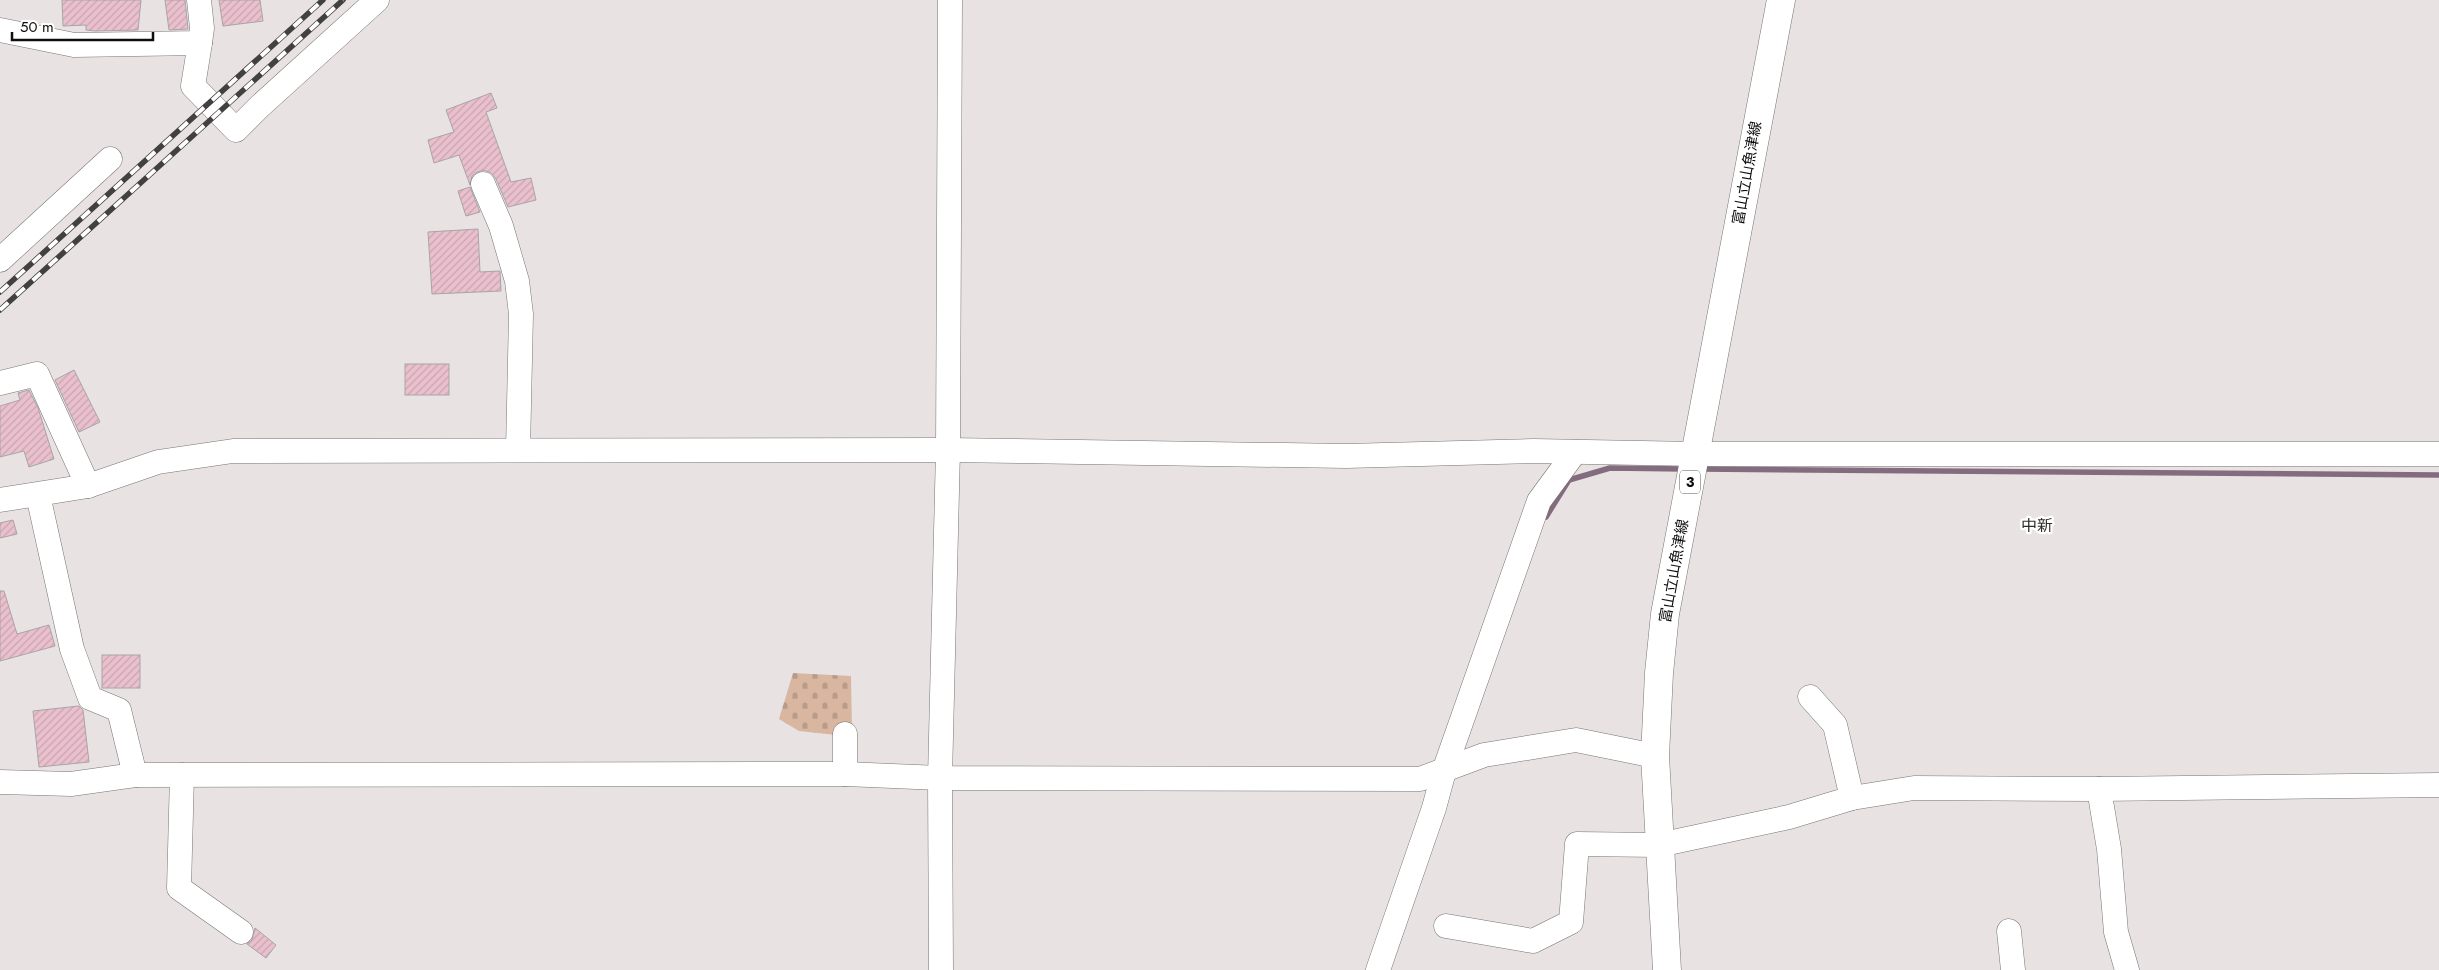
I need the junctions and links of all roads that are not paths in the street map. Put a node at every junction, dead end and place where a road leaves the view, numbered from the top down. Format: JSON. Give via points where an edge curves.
{"nodes":[{"id":1,"x":200,"y":0,"type":"edge"},
{"id":2,"x":377,"y":0,"type":"edge"},
{"id":3,"x":950,"y":0,"type":"edge"},
{"id":4,"x":1781,"y":0,"type":"edge"},
{"id":5,"x":0,"y":30,"type":"edge"},
{"id":6,"x":200,"y":43,"type":"junction"},
{"id":7,"x":110,"y":159,"type":"dead end"},
{"id":8,"x":483,"y":184,"type":"dead end"},
{"id":9,"x":0,"y":260,"type":"edge"},
{"id":10,"x":0,"y":383,"type":"edge"},
{"id":11,"x":518,"y":450,"type":"junction"},
{"id":12,"x":948,"y":450,"type":"junction"},
{"id":13,"x":1575,"y":452,"type":"junction"},
{"id":14,"x":1696,"y":454,"type":"junction"},
{"id":15,"x":2439,"y":454,"type":"edge"},
{"id":16,"x":88,"y":486,"type":"junction"},
{"id":17,"x":38,"y":495,"type":"junction"},
{"id":18,"x":0,"y":500,"type":"edge"},
{"id":19,"x":1810,"y":697,"type":"dead end"},
{"id":20,"x":845,"y":734,"type":"dead end"},
{"id":21,"x":1655,"y":756,"type":"junction"},
{"id":22,"x":1444,"y":771,"type":"junction"},
{"id":23,"x":845,"y":774,"type":"junction"},
{"id":24,"x":135,"y":775,"type":"junction"},
{"id":25,"x":182,"y":775,"type":"junction"},
{"id":26,"x":940,"y":778,"type":"junction"},
{"id":27,"x":0,"y":782,"type":"edge"},
{"id":28,"x":2439,"y":785,"type":"edge"},
{"id":29,"x":2099,"y":789,"type":"junction"},
{"id":30,"x":1852,"y":798,"type":"junction"},
{"id":31,"x":1659,"y":845,"type":"junction"},
{"id":32,"x":1446,"y":926,"type":"dead end"},
{"id":33,"x":2009,"y":931,"type":"dead end"},
{"id":34,"x":241,"y":932,"type":"dead end"},
{"id":35,"x":1671,"y":969,"type":"edge"},
{"id":36,"x":941,"y":970,"type":"edge"},
{"id":37,"x":1378,"y":970,"type":"edge"},
{"id":38,"x":2013,"y":970,"type":"edge"},
{"id":39,"x":2128,"y":970,"type":"edge"}],
"edges":[{"from":1,"to":6,"type":"street"},
{"from":2,"to":6,"type":"street","via":[[236,130],[193,86]]},
{"from":3,"to":12,"type":"street"},
{"from":4,"to":14,"type":"main road","name":"富山立山魚津線","number":"3"},
{"from":5,"to":6,"type":"street","via":[[74,45]]},
{"from":7,"to":9,"type":"street"},
{"from":8,"to":11,"type":"street","via":[[517,281],[521,314]]},
{"from":10,"to":16,"type":"street","via":[[38,374]]},
{"from":11,"to":12,"type":"street"},
{"from":11,"to":16,"type":"street","via":[[233,451],[158,462]]},
{"from":12,"to":13,"type":"street","via":[[1346,456]]},
{"from":12,"to":26,"type":"street"},
{"from":13,"to":14,"type":"street"},
{"from":13,"to":22,"type":"street","via":[[1539,501]]},
{"from":14,"to":15,"type":"street"},
{"from":14,"to":21,"type":"main road","name":"富山立山魚津線","number":"3","via":[[1665,614]]},
{"from":16,"to":17,"type":"street"},
{"from":17,"to":18,"type":"street"},
{"from":17,"to":24,"type":"street","via":[[72,649],[90,698],[119,710]]},
{"from":19,"to":30,"type":"street","via":[[1834,725]]},
{"from":20,"to":23,"type":"street"},
{"from":21,"to":22,"type":"street","via":[[1576,740],[1484,755]]},
{"from":21,"to":31,"type":"main road","name":"富山立山魚津線","number":"3"},
{"from":22,"to":26,"type":"street","via":[[1420,778]]},
{"from":22,"to":37,"type":"street"},
{"from":23,"to":25,"type":"street"},
{"from":23,"to":26,"type":"street"},
{"from":24,"to":25,"type":"street"},
{"from":24,"to":27,"type":"street","via":[[71,784]]},
{"from":25,"to":34,"type":"street","via":[[180,888]]},
{"from":26,"to":36,"type":"street"},
{"from":28,"to":29,"type":"street"},
{"from":29,"to":30,"type":"street","via":[[1914,788]]},
{"from":29,"to":39,"type":"street","via":[[2109,848],[2116,932]]},
{"from":30,"to":31,"type":"street","via":[[1789,817]]},
{"from":31,"to":32,"type":"street","via":[[1577,844],[1571,922],[1533,941]]},
{"from":31,"to":35,"type":"main road","name":"富山立山魚津線","number":"3"},
{"from":33,"to":38,"type":"street"}]}
